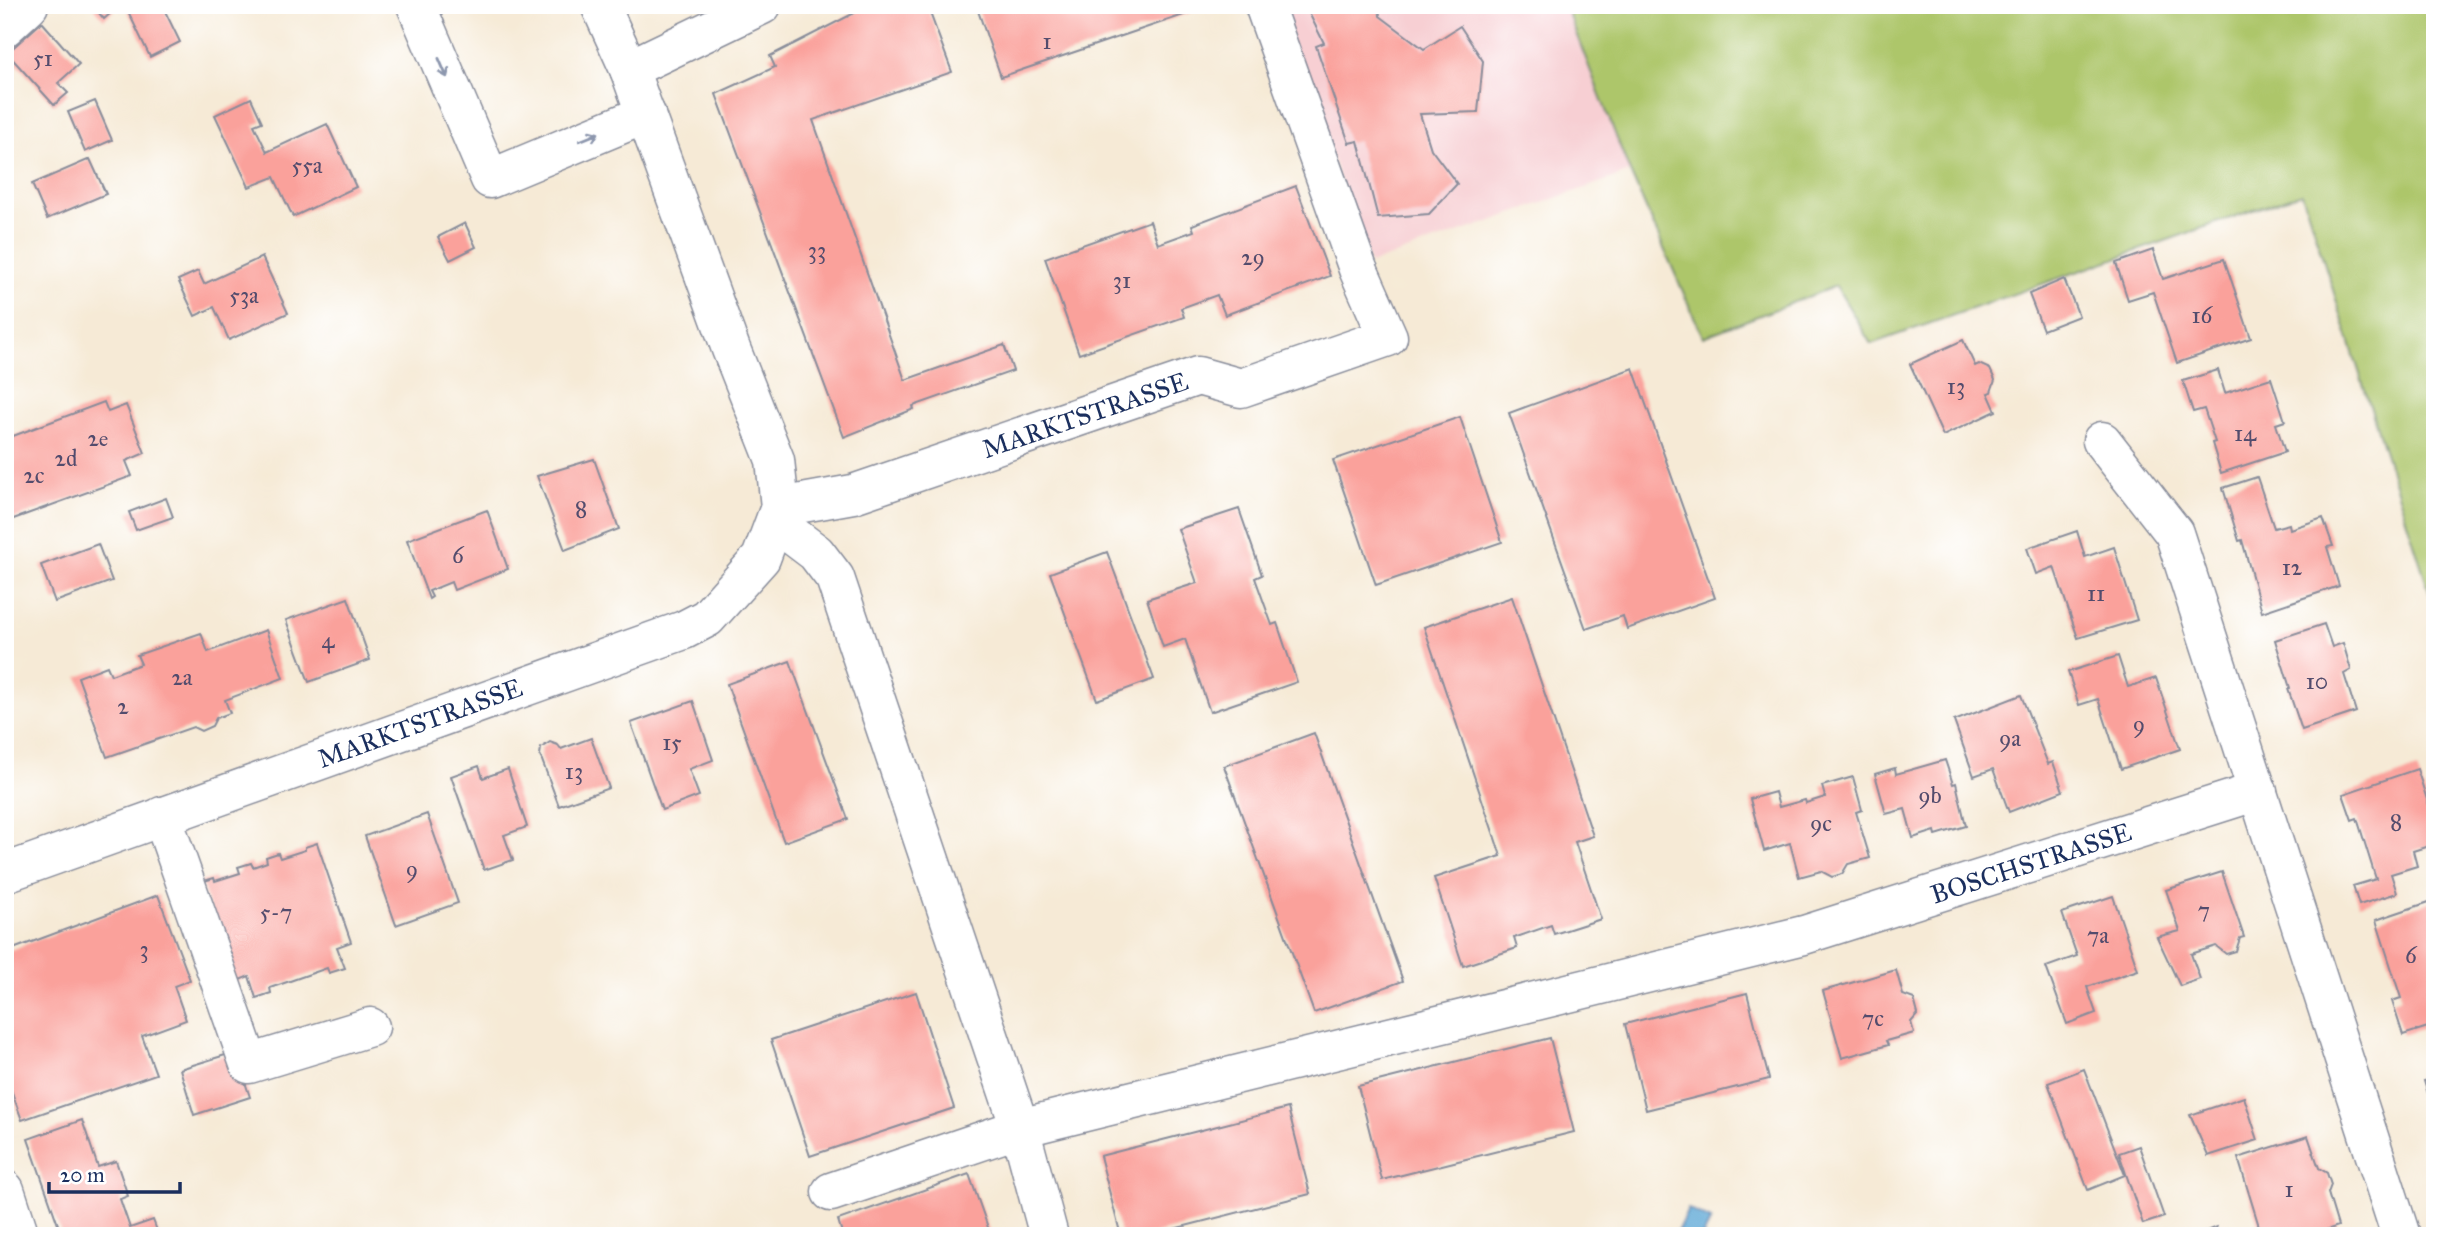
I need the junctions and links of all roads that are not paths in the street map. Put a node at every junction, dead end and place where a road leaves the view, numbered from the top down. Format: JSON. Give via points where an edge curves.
{"nodes":[{"id":1,"x":29,"y":5,"type":"edge"},
{"id":2,"x":416,"y":5,"type":"edge"},
{"id":3,"x":600,"y":5,"type":"edge"},
{"id":4,"x":762,"y":5,"type":"edge"},
{"id":5,"x":1264,"y":5,"type":"edge"},
{"id":6,"x":5,"y":27,"type":"edge"},
{"id":7,"x":629,"y":69,"type":"junction"},
{"id":8,"x":646,"y":114,"type":"junction"},
{"id":9,"x":2102,"y":441,"type":"dead end"},
{"id":10,"x":778,"y":514,"type":"junction"},
{"id":11,"x":2258,"y":791,"type":"junction"},
{"id":12,"x":162,"y":816,"type":"junction"},
{"id":13,"x":5,"y":873,"type":"edge"},
{"id":14,"x":370,"y":1027,"type":"dead end"},
{"id":15,"x":1020,"y":1128,"type":"junction"},
{"id":16,"x":5,"y":1190,"type":"edge"},
{"id":17,"x":831,"y":1192,"type":"dead end"},
{"id":18,"x":20,"y":1236,"type":"edge"},
{"id":19,"x":1049,"y":1236,"type":"edge"},
{"id":20,"x":2401,"y":1236,"type":"edge"}],
"edges":[{"from":1,"to":6,"type":"street"},
{"from":2,"to":8,"type":"street","one_way":true,"via":[[490,178]]},
{"from":3,"to":7,"type":"street","name":"MARKTSTRASSE"},
{"from":4,"to":7,"type":"street"},
{"from":5,"to":10,"type":"street","name":"MARKTSTRASSE","via":[[1358,269],[1388,337],[1241,388],[1198,376],[853,494]]},
{"from":7,"to":8,"type":"street","name":"MARKTSTRASSE"},
{"from":8,"to":10,"type":"street","name":"MARKTSTRASSE","via":[[775,460]]},
{"from":9,"to":11,"type":"street","via":[[2174,533]]},
{"from":10,"to":12,"type":"street","name":"MARKTSTRASSE","via":[[761,558],[707,618]]},
{"from":10,"to":15,"type":"street","via":[[835,579]]},
{"from":11,"to":15,"type":"street","name":"BOSCHSTRASSE","via":[[1804,935]]},
{"from":11,"to":20,"type":"street"},
{"from":12,"to":13,"type":"street","name":"MARKTSTRASSE"},
{"from":12,"to":14,"type":"street","via":[[249,1065]]},
{"from":15,"to":17,"type":"street","name":"BOSCHSTRASSE"},
{"from":15,"to":19,"type":"street"},
{"from":16,"to":18,"type":"street"}]}
